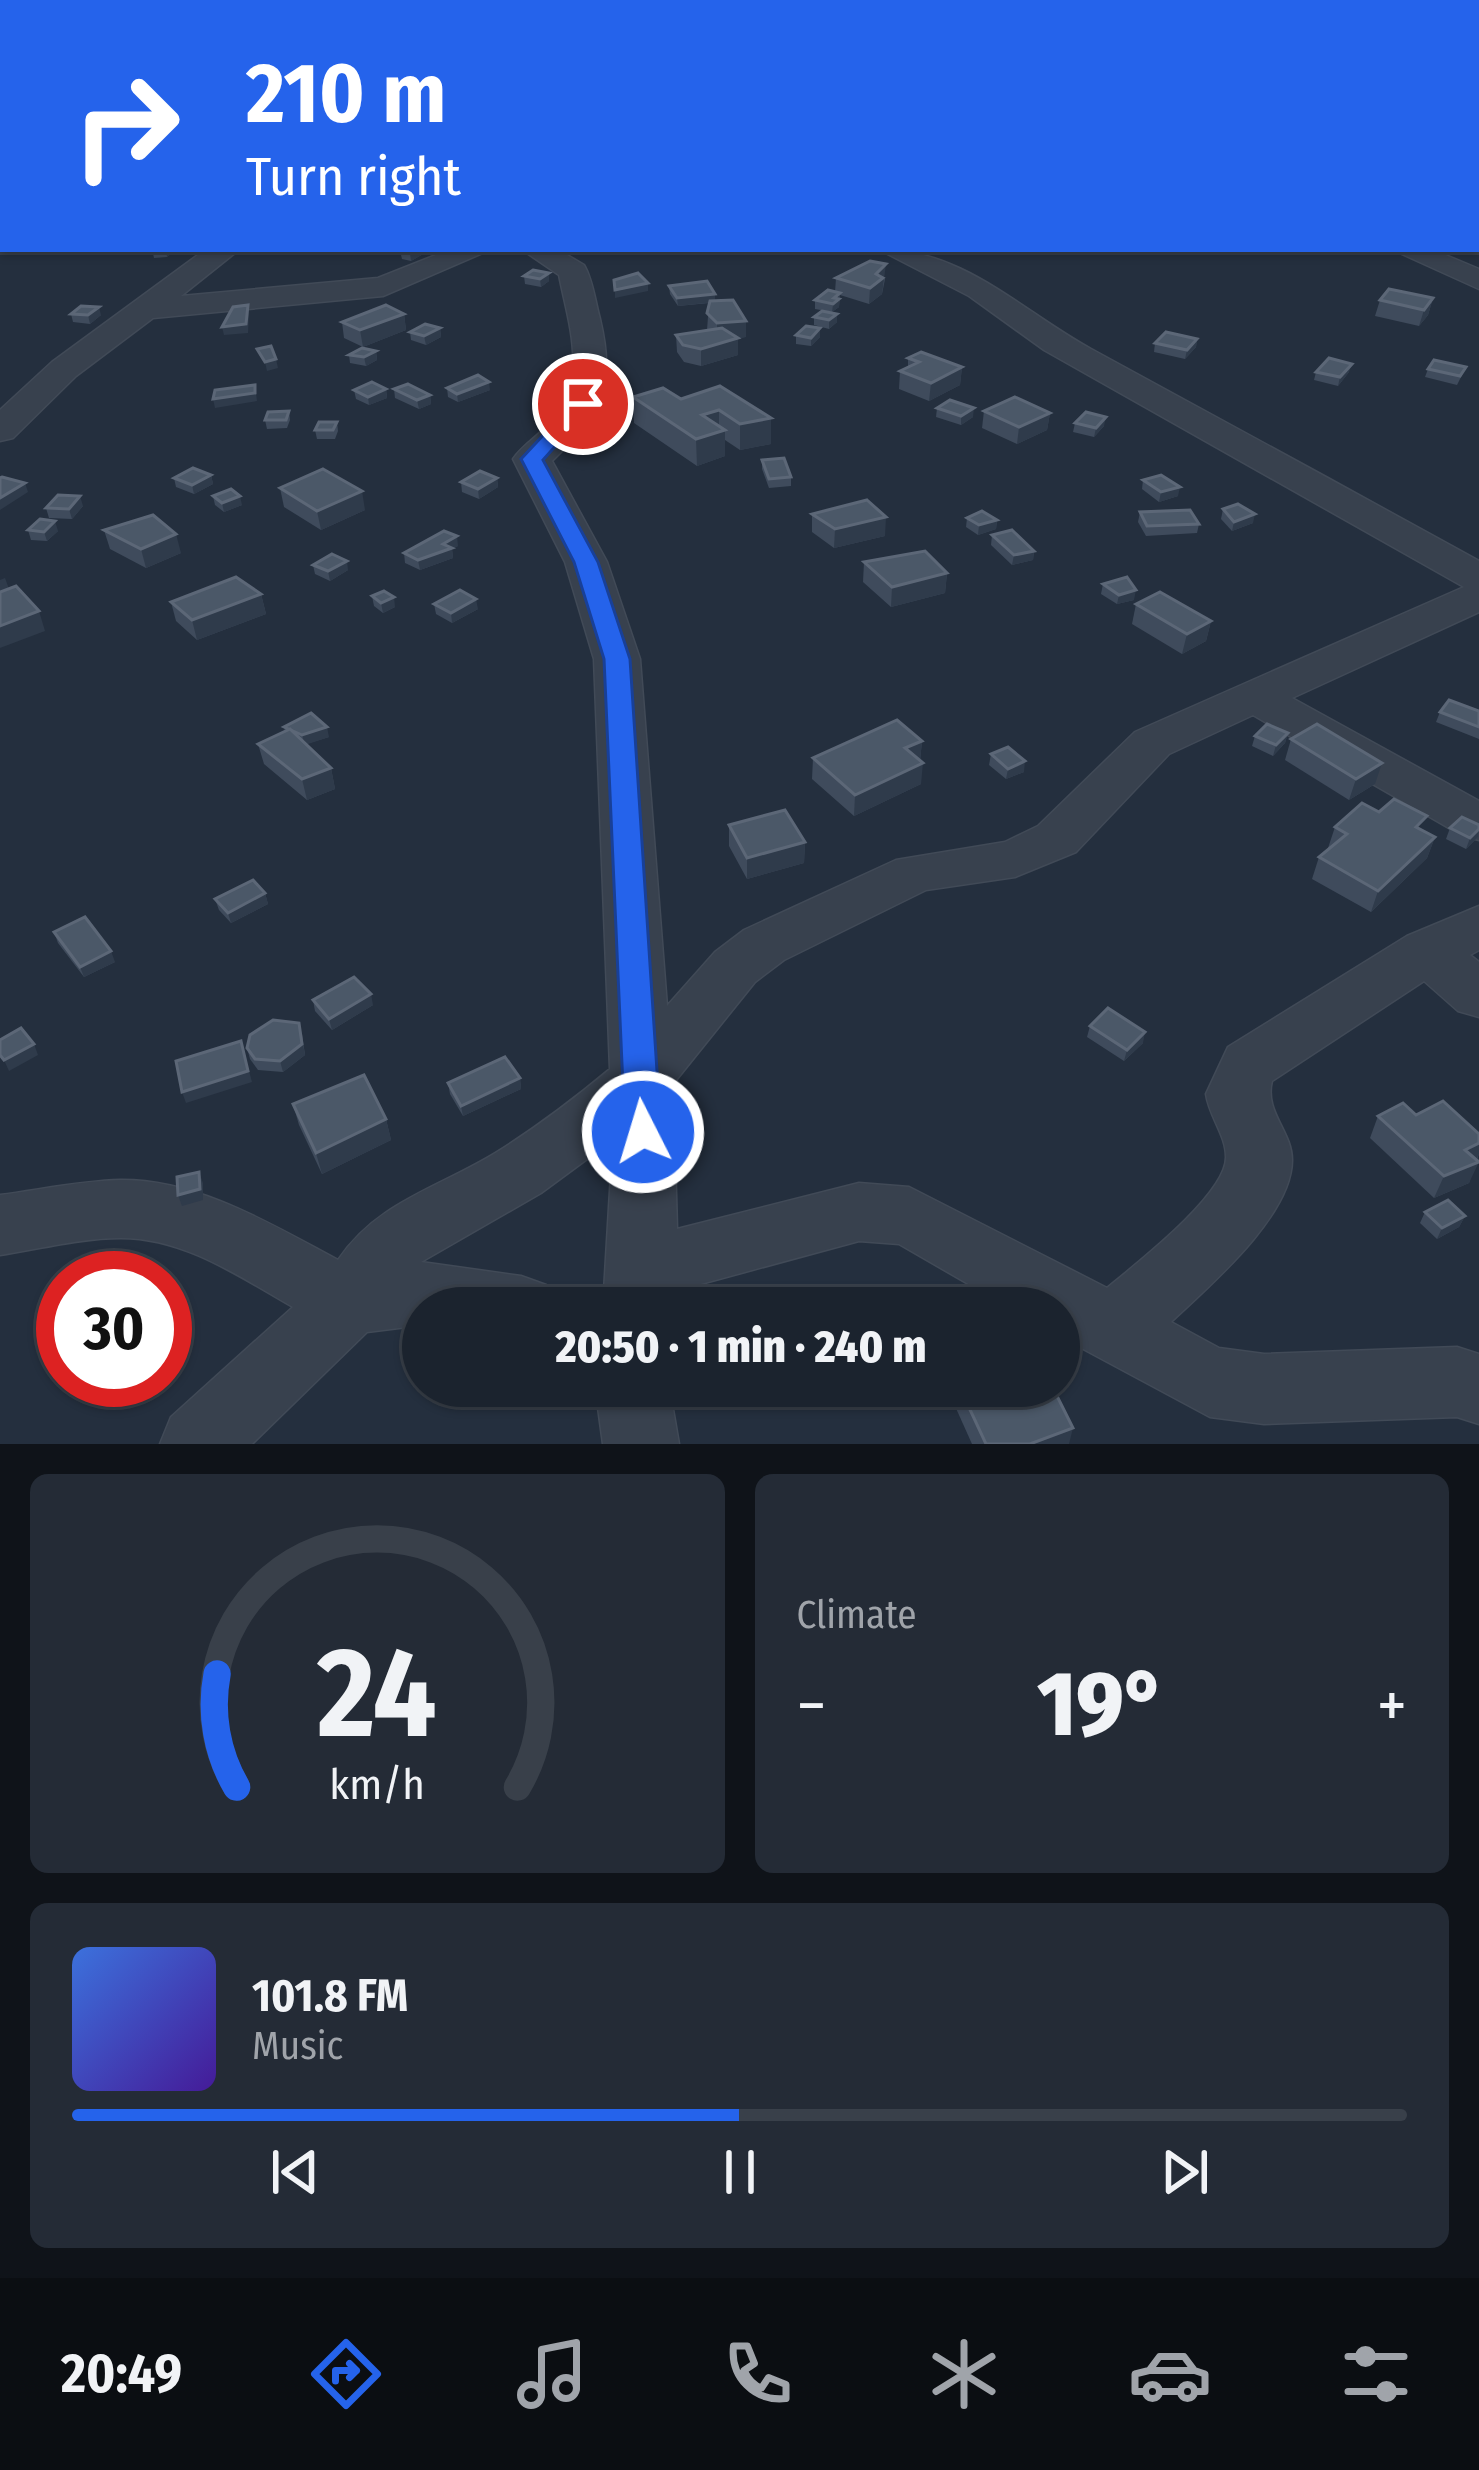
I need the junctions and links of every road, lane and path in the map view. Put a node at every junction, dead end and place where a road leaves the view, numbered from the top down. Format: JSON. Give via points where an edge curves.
{"nodes":[{"id":1,"x":221,"y":252,"type":"edge"},
{"id":2,"x":470,"y":252,"type":"edge"},
{"id":3,"x":541,"y":252,"type":"edge"},
{"id":4,"x":900,"y":252,"type":"edge"},
{"id":5,"x":1413,"y":252,"type":"edge"},
{"id":6,"x":1479,"y":280,"type":"edge"},
{"id":7,"x":145,"y":309,"type":"junction"},
{"id":8,"x":0,"y":430,"type":"edge"},
{"id":9,"x":1479,"y":578,"type":"edge"},
{"id":10,"x":1479,"y":596,"type":"edge"},
{"id":11,"x":1259,"y":699,"type":"junction"},
{"id":12,"x":1479,"y":823,"type":"edge"},
{"id":13,"x":1453,"y":938,"type":"edge"},
{"id":14,"x":1479,"y":995,"type":"edge"},
{"id":15,"x":638,"y":1082,"type":"junction"},
{"id":16,"x":0,"y":1225,"type":"edge"},
{"id":17,"x":642,"y":1287,"type":"edge"},
{"id":18,"x":645,"y":1287,"type":"edge"},
{"id":19,"x":1043,"y":1287,"type":"edge"},
{"id":20,"x":402,"y":1295,"type":"edge"},
{"id":21,"x":349,"y":1301,"type":"junction"},
{"id":22,"x":1080,"y":1306,"type":"edge"},
{"id":23,"x":1117,"y":1326,"type":"junction"},
{"id":24,"x":1479,"y":1390,"type":"edge"},
{"id":25,"x":635,"y":1407,"type":"edge"},
{"id":26,"x":198,"y":1444,"type":"edge"},
{"id":27,"x":641,"y":1444,"type":"edge"}],
"edges":[{"from":1,"to":7,"type":"street"},
{"from":2,"to":7,"type":"street","via":[[383,287]]},
{"from":3,"to":15,"type":"street","via":[[572,271],[592,358],[583,404],[532,459],[586,562],[617,659]]},
{"from":4,"to":9,"type":"street","via":[[980,289],[1056,344]]},
{"from":5,"to":6,"type":"street"},
{"from":7,"to":8,"type":"street"},
{"from":10,"to":11,"type":"street"},
{"from":11,"to":12,"type":"street"},
{"from":11,"to":15,"type":"street","via":[[1152,743],[1057,839],[1015,859],[915,873],[764,944]]},
{"from":13,"to":14,"type":"street"},
{"from":13,"to":23,"type":"street","via":[[1250,1064],[1235,1098],[1256,1142],[1255,1181]]},
{"from":15,"to":17,"type":"street","via":[[646,1157]]},
{"from":15,"to":21,"type":"street","via":[[530,1165],[413,1227],[381,1253]]},
{"from":16,"to":21,"type":"street","via":[[122,1209],[169,1216],[223,1232]]},
{"from":18,"to":19,"type":"street","via":[[880,1211],[909,1216]]},
{"from":20,"to":21,"type":"street"},
{"from":21,"to":26,"type":"street"},
{"from":22,"to":23,"type":"street"},
{"from":23,"to":24,"type":"street","via":[[1210,1382],[1235,1388],[1457,1382]]},
{"from":25,"to":27,"type":"street"}]}
